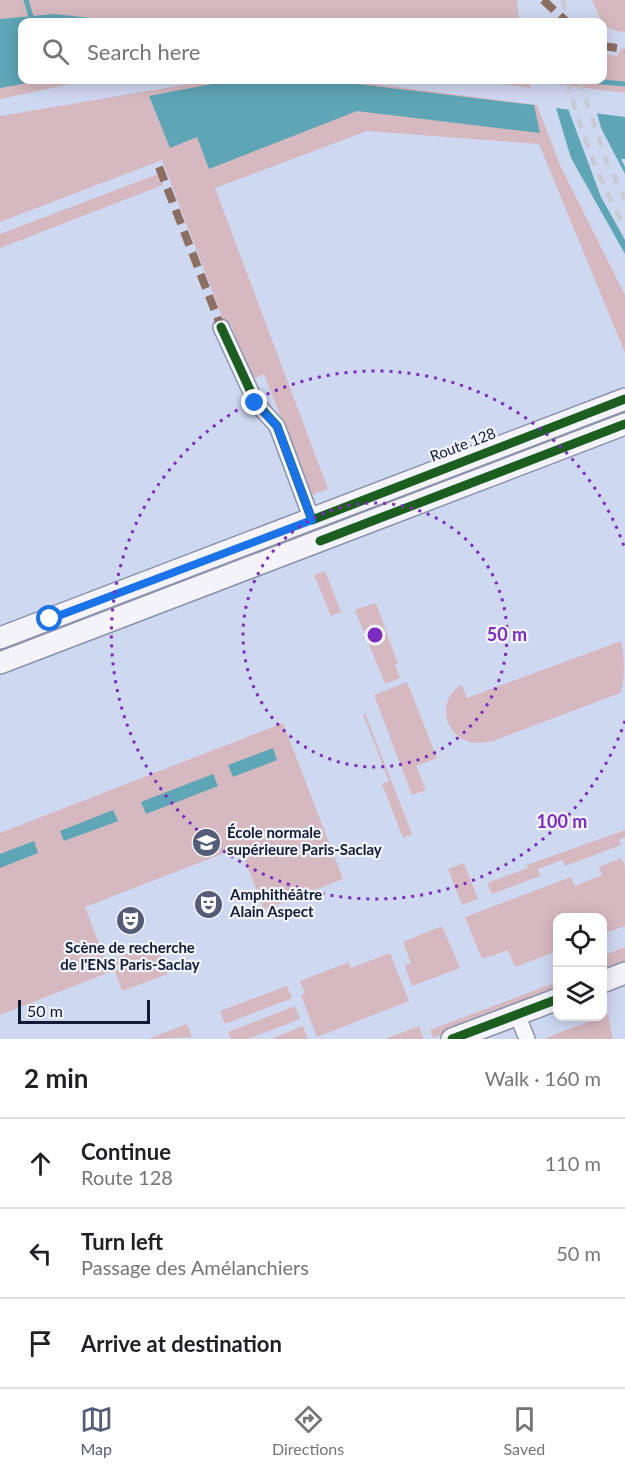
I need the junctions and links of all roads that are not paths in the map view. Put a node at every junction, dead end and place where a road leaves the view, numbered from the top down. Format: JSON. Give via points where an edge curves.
{"nodes":[{"id":1,"x":221,"y":327,"type":"dead end"},
{"id":2,"x":625,"y":399,"type":"edge"},
{"id":3,"x":625,"y":424,"type":"edge"},
{"id":4,"x":312,"y":520,"type":"junction"},
{"id":5,"x":0,"y":638,"type":"edge"},
{"id":6,"x":0,"y":663,"type":"edge"},
{"id":7,"x":625,"y":973,"type":"edge"},
{"id":8,"x":607,"y":980,"type":"edge"},
{"id":9,"x":553,"y":1001,"type":"edge"},
{"id":10,"x":517,"y":1014,"type":"junction"},
{"id":11,"x":452,"y":1039,"type":"edge"},
{"id":12,"x":526,"y":1039,"type":"edge"}],
"edges":[{"from":1,"to":4,"type":"street","via":[[255,403],[277,426]]},
{"from":2,"to":4,"type":"main road","name":"Route 128"},
{"from":3,"to":6,"type":"main road"},
{"from":4,"to":5,"type":"main road","name":"Route 128"},
{"from":7,"to":8,"type":"main road"},
{"from":9,"to":10,"type":"main road"},
{"from":10,"to":11,"type":"main road"},
{"from":10,"to":12,"type":"street"}]}
